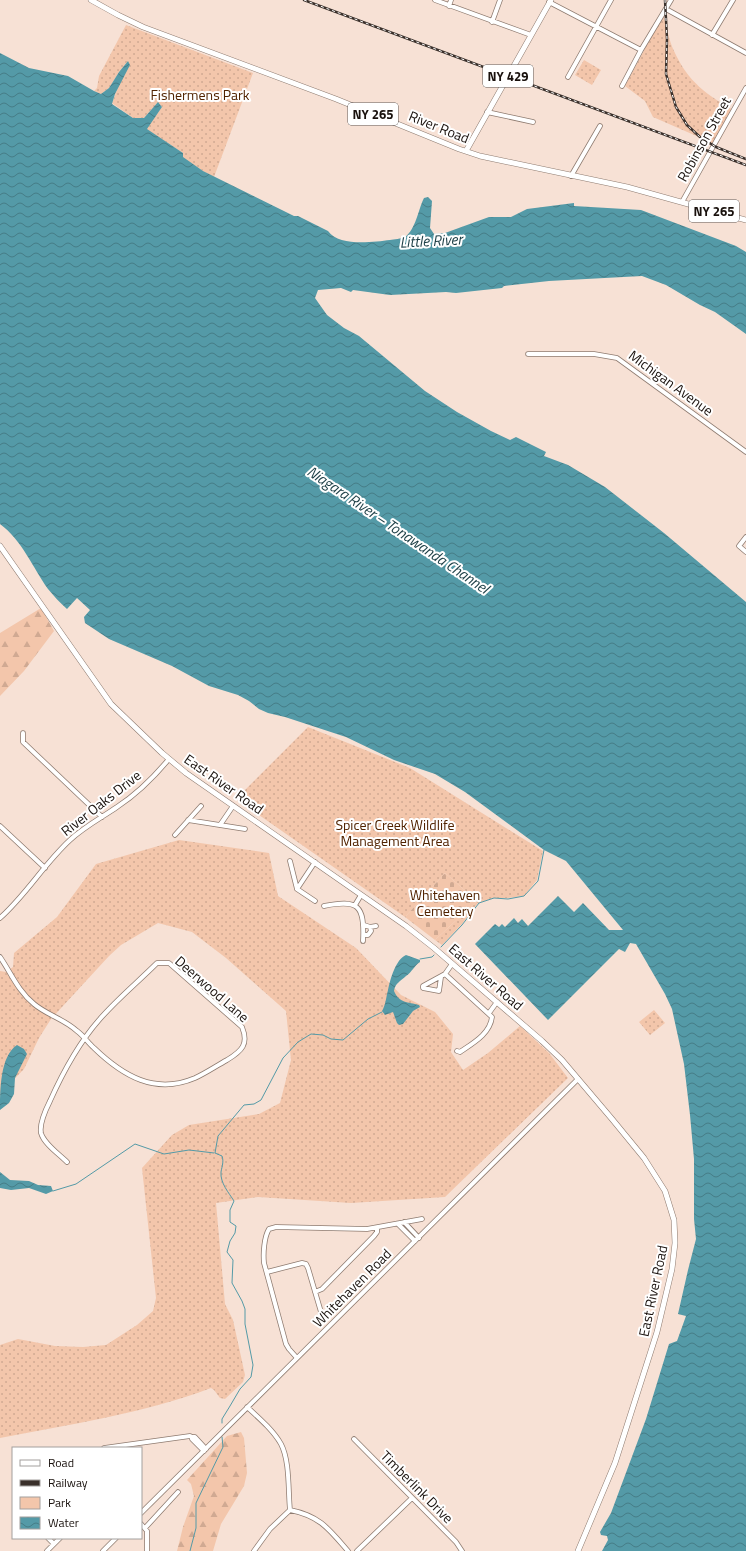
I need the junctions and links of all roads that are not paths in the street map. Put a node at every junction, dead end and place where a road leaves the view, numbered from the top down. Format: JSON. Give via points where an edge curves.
{"nodes":[{"id":1,"x":91,"y":0,"type":"edge"},
{"id":2,"x":435,"y":0,"type":"edge"},
{"id":3,"x":451,"y":0,"type":"edge"},
{"id":4,"x":500,"y":0,"type":"edge"},
{"id":5,"x":611,"y":0,"type":"edge"},
{"id":6,"x":671,"y":0,"type":"edge"},
{"id":7,"x":733,"y":0,"type":"edge"},
{"id":8,"x":550,"y":1,"type":"edge"},
{"id":9,"x":449,"y":6,"type":"junction"},
{"id":10,"x":666,"y":9,"type":"junction"},
{"id":11,"x":492,"y":22,"type":"junction"},
{"id":12,"x":596,"y":27,"type":"junction"},
{"id":13,"x":531,"y":35,"type":"junction"},
{"id":14,"x":712,"y":35,"type":"junction"},
{"id":15,"x":641,"y":50,"type":"junction"},
{"id":16,"x":746,"y":53,"type":"edge"},
{"id":17,"x":568,"y":77,"type":"dead end"},
{"id":18,"x":622,"y":86,"type":"dead end"},
{"id":19,"x":746,"y":88,"type":"edge"},
{"id":20,"x":487,"y":112,"type":"junction"},
{"id":21,"x":533,"y":122,"type":"dead end"},
{"id":22,"x":600,"y":126,"type":"dead end"},
{"id":23,"x":466,"y":151,"type":"junction"},
{"id":24,"x":571,"y":176,"type":"junction"},
{"id":25,"x":682,"y":202,"type":"junction"},
{"id":26,"x":746,"y":220,"type":"edge"},
{"id":27,"x":528,"y":354,"type":"dead end"},
{"id":28,"x":746,"y":450,"type":"edge"},
{"id":29,"x":746,"y":537,"type":"edge"},
{"id":30,"x":0,"y":546,"type":"edge"},
{"id":31,"x":746,"y":552,"type":"edge"},
{"id":32,"x":23,"y":733,"type":"dead end"},
{"id":33,"x":168,"y":759,"type":"junction"},
{"id":34,"x":201,"y":806,"type":"dead end"},
{"id":35,"x":233,"y":806,"type":"junction"},
{"id":36,"x":102,"y":817,"type":"junction"},
{"id":37,"x":188,"y":820,"type":"junction"},
{"id":38,"x":220,"y":825,"type":"junction"},
{"id":39,"x":0,"y":826,"type":"edge"},
{"id":40,"x":245,"y":829,"type":"dead end"},
{"id":41,"x":175,"y":835,"type":"dead end"},
{"id":42,"x":290,"y":861,"type":"dead end"},
{"id":43,"x":314,"y":862,"type":"junction"},
{"id":44,"x":45,"y":868,"type":"junction"},
{"id":45,"x":297,"y":889,"type":"junction"},
{"id":46,"x":361,"y":895,"type":"junction"},
{"id":47,"x":315,"y":901,"type":"dead end"},
{"id":48,"x":355,"y":905,"type":"junction"},
{"id":49,"x":324,"y":906,"type":"dead end"},
{"id":50,"x":0,"y":918,"type":"edge"},
{"id":51,"x":364,"y":925,"type":"junction"},
{"id":52,"x":376,"y":926,"type":"dead end"},
{"id":53,"x":370,"y":927,"type":"junction"},
{"id":54,"x":364,"y":935,"type":"junction"},
{"id":55,"x":363,"y":941,"type":"dead end"},
{"id":56,"x":0,"y":957,"type":"edge"},
{"id":57,"x":452,"y":964,"type":"junction"},
{"id":58,"x":445,"y":974,"type":"junction"},
{"id":59,"x":441,"y":976,"type":"junction"},
{"id":60,"x":497,"y":1002,"type":"junction"},
{"id":61,"x":489,"y":1013,"type":"junction"},
{"id":62,"x":85,"y":1038,"type":"junction"},
{"id":63,"x":456,"y":1051,"type":"dead end"},
{"id":64,"x":578,"y":1079,"type":"junction"},
{"id":65,"x":67,"y":1162,"type":"dead end"},
{"id":66,"x":422,"y":1219,"type":"dead end"},
{"id":67,"x":404,"y":1222,"type":"junction"},
{"id":68,"x":398,"y":1224,"type":"junction"},
{"id":69,"x":377,"y":1228,"type":"junction"},
{"id":70,"x":417,"y":1239,"type":"junction"},
{"id":71,"x":267,"y":1272,"type":"junction"},
{"id":72,"x":315,"y":1292,"type":"junction"},
{"id":73,"x":321,"y":1312,"type":"dead end"},
{"id":74,"x":297,"y":1358,"type":"junction"},
{"id":75,"x":247,"y":1407,"type":"junction"},
{"id":76,"x":354,"y":1439,"type":"dead end"},
{"id":77,"x":126,"y":1447,"type":"edge"},
{"id":78,"x":205,"y":1450,"type":"junction"},
{"id":79,"x":178,"y":1492,"type":"dead end"},
{"id":80,"x":412,"y":1498,"type":"junction"},
{"id":81,"x":290,"y":1510,"type":"junction"},
{"id":82,"x":142,"y":1512,"type":"edge"},
{"id":83,"x":143,"y":1526,"type":"edge"},
{"id":84,"x":49,"y":1539,"type":"edge"},
{"id":85,"x":59,"y":1539,"type":"edge"},
{"id":86,"x":115,"y":1539,"type":"edge"},
{"id":87,"x":54,"y":1544,"type":"junction"},
{"id":88,"x":47,"y":1551,"type":"edge"},
{"id":89,"x":103,"y":1551,"type":"edge"},
{"id":90,"x":147,"y":1551,"type":"edge"},
{"id":91,"x":254,"y":1551,"type":"edge"},
{"id":92,"x":348,"y":1551,"type":"edge"},
{"id":93,"x":357,"y":1551,"type":"edge"},
{"id":94,"x":462,"y":1551,"type":"edge"},
{"id":95,"x":578,"y":1551,"type":"edge"}],
"edges":[{"from":1,"to":23,"type":"main road","name":"River Road","number":"NY 265","via":[[143,27]]},
{"from":2,"to":9,"type":"street"},
{"from":3,"to":9,"type":"street"},
{"from":4,"to":11,"type":"street"},
{"from":5,"to":12,"type":"street"},
{"from":6,"to":10,"type":"street"},
{"from":7,"to":14,"type":"street"},
{"from":8,"to":12,"type":"street"},
{"from":8,"to":13,"type":"main road","number":"NY 429"},
{"from":9,"to":11,"type":"street"},
{"from":10,"to":14,"type":"street"},
{"from":10,"to":15,"type":"street"},
{"from":11,"to":13,"type":"street"},
{"from":12,"to":15,"type":"street"},
{"from":12,"to":17,"type":"street"},
{"from":13,"to":20,"type":"main road","number":"NY 429"},
{"from":14,"to":16,"type":"street"},
{"from":15,"to":18,"type":"street"},
{"from":19,"to":25,"type":"street","name":"Robinson Street"},
{"from":20,"to":21,"type":"street"},
{"from":20,"to":23,"type":"main road","number":"NY 429"},
{"from":22,"to":24,"type":"street"},
{"from":23,"to":24,"type":"main road","name":"River Road","number":"NY 265"},
{"from":24,"to":25,"type":"main road","name":"River Road","number":"NY 265","via":[[627,187]]},
{"from":25,"to":26,"type":"main road","name":"River Road","number":"NY 265"},
{"from":27,"to":28,"type":"street","name":"Michigan Avenue","via":[[594,354],[617,358]]},
{"from":29,"to":31,"type":"street","via":[[739,546]]},
{"from":30,"to":33,"type":"main road","name":"East River Road","via":[[105,696]]},
{"from":32,"to":36,"type":"street","via":[[23,742]]},
{"from":33,"to":35,"type":"main road","name":"East River Road"},
{"from":33,"to":36,"type":"street","name":"River Oaks Drive","via":[[137,792]]},
{"from":34,"to":37,"type":"street"},
{"from":35,"to":38,"type":"street"},
{"from":35,"to":43,"type":"main road","name":"East River Road"},
{"from":36,"to":44,"type":"street","name":"River Oaks Drive","via":[[69,840]]},
{"from":37,"to":38,"type":"street"},
{"from":37,"to":41,"type":"street"},
{"from":38,"to":40,"type":"street"},
{"from":39,"to":44,"type":"street"},
{"from":42,"to":45,"type":"street"},
{"from":43,"to":45,"type":"street"},
{"from":43,"to":46,"type":"main road","name":"East River Road"},
{"from":44,"to":50,"type":"street","name":"River Oaks Drive"},
{"from":45,"to":47,"type":"street"},
{"from":46,"to":48,"type":"street"},
{"from":46,"to":57,"type":"main road","name":"East River Road","via":[[411,929]]},
{"from":48,"to":49,"type":"street","via":[[341,903]]},
{"from":48,"to":51,"type":"street","via":[[359,909]]},
{"from":51,"to":53,"type":"street"},
{"from":51,"to":54,"type":"street"},
{"from":52,"to":53,"type":"street"},
{"from":53,"to":54,"type":"street","via":[[368,935]]},
{"from":54,"to":55,"type":"street"},
{"from":56,"to":62,"type":"street","via":[[28,999],[70,1024]]},
{"from":57,"to":58,"type":"street"},
{"from":57,"to":60,"type":"main road","name":"East River Road"},
{"from":58,"to":59,"type":"street"},
{"from":58,"to":61,"type":"street"},
{"from":59,"to":59,"type":"street","via":[[439,991],[423,988],[422,986]]},
{"from":60,"to":61,"type":"street"},
{"from":60,"to":64,"type":"main road","name":"East River Road","via":[[557,1055]]},
{"from":61,"to":63,"type":"street","via":[[492,1017],[491,1025],[486,1033],[460,1052]]},
{"from":62,"to":62,"type":"street","name":"Deerwood Lane","via":[[127,1073],[148,1083],[170,1085],[195,1078],[237,1054],[244,1045],[245,1035],[242,1026],[169,963],[157,963],[99,1020]]},
{"from":62,"to":65,"type":"street","name":"Deerwood Lane","via":[[60,1080],[42,1124],[41,1132],[45,1140]]},
{"from":64,"to":70,"type":"street","name":"Whitehaven Road"},
{"from":64,"to":95,"type":"main road","name":"East River Road","via":[[644,1158],[660,1182],[672,1212],[675,1243],[666,1296],[646,1370],[615,1463]]},
{"from":66,"to":67,"type":"street"},
{"from":67,"to":68,"type":"street"},
{"from":67,"to":70,"type":"street"},
{"from":68,"to":69,"type":"street"},
{"from":68,"to":70,"type":"street"},
{"from":69,"to":71,"type":"street","via":[[272,1228],[267,1234],[264,1255]]},
{"from":69,"to":72,"type":"street","via":[[374,1236],[322,1289]]},
{"from":70,"to":74,"type":"street","name":"Whitehaven Road"},
{"from":71,"to":72,"type":"street","via":[[304,1263]]},
{"from":71,"to":74,"type":"street","via":[[286,1344]]},
{"from":72,"to":73,"type":"street"},
{"from":74,"to":75,"type":"street","name":"Whitehaven Road"},
{"from":75,"to":78,"type":"street","name":"Whitehaven Road"},
{"from":75,"to":81,"type":"street","via":[[272,1432],[283,1449]]},
{"from":76,"to":80,"type":"street","name":"Timberlink Drive"},
{"from":77,"to":78,"type":"street","via":[[190,1436],[195,1437]]},
{"from":78,"to":82,"type":"street","name":"Whitehaven Road"},
{"from":79,"to":83,"type":"street"},
{"from":80,"to":93,"type":"street"},
{"from":80,"to":94,"type":"street","name":"Timberlink Drive"},
{"from":81,"to":91,"type":"street","via":[[270,1529]]},
{"from":81,"to":92,"type":"street","via":[[308,1514],[319,1521]]},
{"from":83,"to":90,"type":"street","via":[[147,1531]]},
{"from":84,"to":87,"type":"street"},
{"from":85,"to":87,"type":"street"},
{"from":86,"to":89,"type":"street"},
{"from":87,"to":88,"type":"street"}]}
